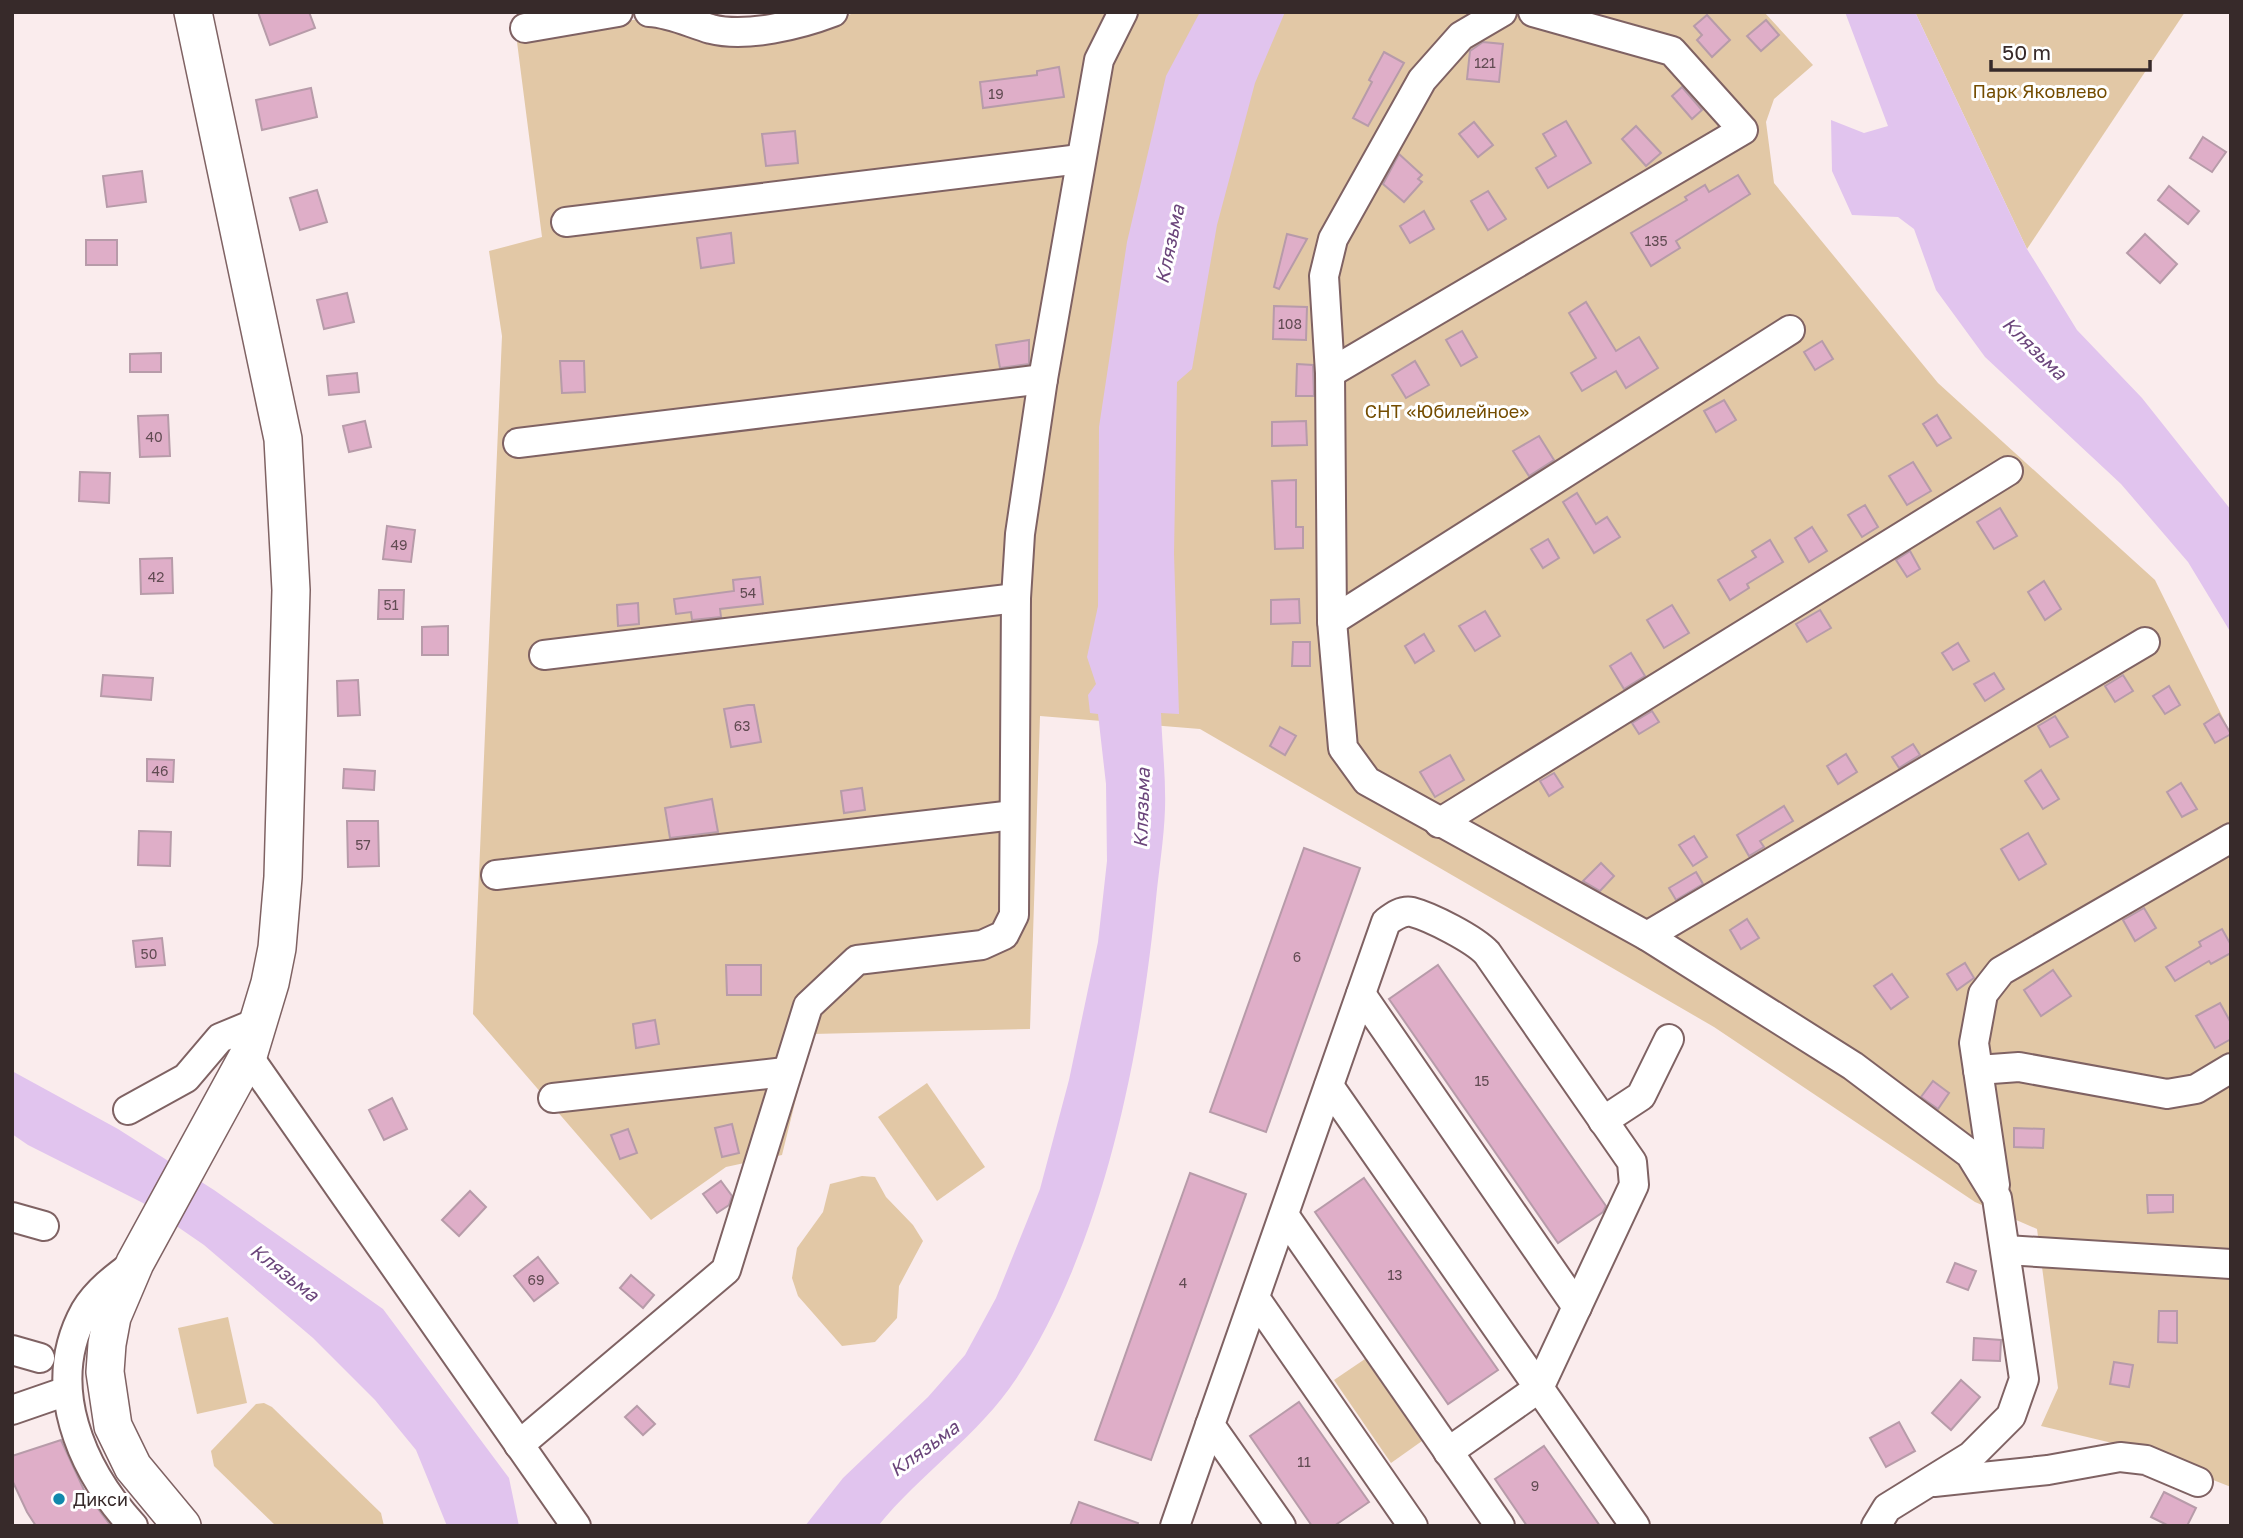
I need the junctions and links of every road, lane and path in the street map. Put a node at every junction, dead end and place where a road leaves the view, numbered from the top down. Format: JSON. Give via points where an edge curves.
{"nodes":[{"id":1,"x":194,"y":12,"type":"edge"},
{"id":2,"x":618,"y":12,"type":"edge"},
{"id":3,"x":649,"y":12,"type":"edge"},
{"id":4,"x":833,"y":12,"type":"edge"},
{"id":5,"x":1123,"y":12,"type":"edge"},
{"id":6,"x":1502,"y":12,"type":"edge"},
{"id":7,"x":1533,"y":12,"type":"edge"},
{"id":8,"x":525,"y":28,"type":"dead end"},
{"id":9,"x":1080,"y":159,"type":"junction"},
{"id":10,"x":566,"y":222,"type":"dead end"},
{"id":11,"x":1790,"y":330,"type":"dead end"},
{"id":12,"x":1331,"y":373,"type":"junction"},
{"id":13,"x":1043,"y":379,"type":"junction"},
{"id":14,"x":518,"y":443,"type":"dead end"},
{"id":15,"x":2008,"y":471,"type":"dead end"},
{"id":16,"x":1016,"y":598,"type":"junction"},
{"id":17,"x":1332,"y":621,"type":"junction"},
{"id":18,"x":2145,"y":642,"type":"dead end"},
{"id":19,"x":544,"y":655,"type":"dead end"},
{"id":20,"x":1014,"y":815,"type":"junction"},
{"id":21,"x":1439,"y":823,"type":"junction"},
{"id":22,"x":2231,"y":838,"type":"edge"},
{"id":23,"x":496,"y":875,"type":"dead end"},
{"id":24,"x":1647,"y":936,"type":"junction"},
{"id":25,"x":1361,"y":994,"type":"junction"},
{"id":26,"x":261,"y":1021,"type":"junction"},
{"id":27,"x":1670,"y":1039,"type":"dead end"},
{"id":28,"x":248,"y":1056,"type":"junction"},
{"id":29,"x":2231,"y":1068,"type":"edge"},
{"id":30,"x":1978,"y":1070,"type":"junction"},
{"id":31,"x":785,"y":1072,"type":"junction"},
{"id":32,"x":1329,"y":1086,"type":"junction"},
{"id":33,"x":554,"y":1098,"type":"dead end"},
{"id":34,"x":128,"y":1110,"type":"dead end"},
{"id":35,"x":1604,"y":1121,"type":"junction"},
{"id":36,"x":1997,"y":1198,"type":"junction"},
{"id":37,"x":1284,"y":1215,"type":"junction"},
{"id":38,"x":12,"y":1217,"type":"edge"},
{"id":39,"x":44,"y":1226,"type":"dead end"},
{"id":40,"x":2006,"y":1250,"type":"junction"},
{"id":41,"x":137,"y":1259,"type":"junction"},
{"id":42,"x":2231,"y":1264,"type":"edge"},
{"id":43,"x":1255,"y":1298,"type":"junction"},
{"id":44,"x":1577,"y":1307,"type":"junction"},
{"id":45,"x":12,"y":1350,"type":"edge"},
{"id":46,"x":40,"y":1358,"type":"dead end"},
{"id":47,"x":1539,"y":1388,"type":"junction"},
{"id":48,"x":67,"y":1391,"type":"junction"},
{"id":49,"x":12,"y":1410,"type":"edge"},
{"id":50,"x":1210,"y":1425,"type":"junction"},
{"id":51,"x":519,"y":1445,"type":"junction"},
{"id":52,"x":1448,"y":1452,"type":"junction"},
{"id":53,"x":2198,"y":1482,"type":"dead end"},
{"id":54,"x":1927,"y":1483,"type":"junction"},
{"id":55,"x":133,"y":1526,"type":"edge"},
{"id":56,"x":182,"y":1526,"type":"edge"},
{"id":57,"x":576,"y":1526,"type":"edge"},
{"id":58,"x":1175,"y":1526,"type":"edge"},
{"id":59,"x":1280,"y":1526,"type":"edge"},
{"id":60,"x":1413,"y":1526,"type":"edge"},
{"id":61,"x":1500,"y":1526,"type":"edge"},
{"id":62,"x":1634,"y":1526,"type":"edge"},
{"id":63,"x":1876,"y":1526,"type":"edge"}],
"edges":[{"from":1,"to":26,"type":"main road","via":[[283,439],[291,590],[286,815],[277,948]]},
{"from":2,"to":8,"type":"street"},
{"from":3,"to":4,"type":"street","via":[[713,30],[747,33]]},
{"from":5,"to":9,"type":"street","via":[[1099,60]]},
{"from":6,"to":12,"type":"street","via":[[1461,36],[1422,80],[1333,239],[1324,276]]},
{"from":7,"to":12,"type":"street","via":[[1672,51],[1743,131]]},
{"from":9,"to":10,"type":"street"},
{"from":9,"to":13,"type":"street"},
{"from":11,"to":17,"type":"street"},
{"from":12,"to":17,"type":"street"},
{"from":13,"to":14,"type":"street"},
{"from":13,"to":16,"type":"street","via":[[1020,534]]},
{"from":15,"to":21,"type":"street"},
{"from":16,"to":19,"type":"street"},
{"from":16,"to":20,"type":"street"},
{"from":17,"to":21,"type":"street","via":[[1343,748],[1367,781]]},
{"from":18,"to":24,"type":"street"},
{"from":20,"to":23,"type":"street"},
{"from":20,"to":31,"type":"street","via":[[1014,915],[1004,935],[982,945],[857,960],[808,1006]]},
{"from":21,"to":24,"type":"street"},
{"from":22,"to":30,"type":"street","via":[[2001,971],[1983,994],[1974,1044]]},
{"from":24,"to":36,"type":"street","via":[[1853,1066],[1970,1154]]},
{"from":25,"to":32,"type":"street"},
{"from":25,"to":35,"type":"street","via":[[1386,922],[1395,914],[1410,912],[1472,941],[1487,954]]},
{"from":25,"to":44,"type":"street"},
{"from":26,"to":28,"type":"main road"},
{"from":26,"to":34,"type":"street","via":[[220,1038],[186,1078]]},
{"from":27,"to":35,"type":"street","via":[[1641,1096]]},
{"from":28,"to":41,"type":"main road"},
{"from":28,"to":51,"type":"street"},
{"from":29,"to":30,"type":"street","via":[[2196,1088],[2166,1094],[2019,1067]]},
{"from":30,"to":36,"type":"street"},
{"from":31,"to":33,"type":"street"},
{"from":31,"to":51,"type":"street","via":[[726,1270]]},
{"from":32,"to":37,"type":"street"},
{"from":32,"to":47,"type":"street"},
{"from":35,"to":44,"type":"street","via":[[1632,1162],[1634,1185]]},
{"from":36,"to":40,"type":"street"},
{"from":37,"to":43,"type":"street"},
{"from":37,"to":52,"type":"street"},
{"from":38,"to":39,"type":"street"},
{"from":40,"to":42,"type":"street"},
{"from":40,"to":54,"type":"street","via":[[2024,1379],[2011,1416],[1971,1456]]},
{"from":41,"to":48,"type":"street","via":[[108,1283],[85,1311],[74,1342]]},
{"from":41,"to":56,"type":"main road","via":[[112,1317],[105,1372],[107,1399],[113,1426],[133,1467]]},
{"from":43,"to":50,"type":"street"},
{"from":43,"to":60,"type":"street"},
{"from":44,"to":47,"type":"street"},
{"from":45,"to":46,"type":"street"},
{"from":47,"to":52,"type":"street"},
{"from":47,"to":62,"type":"street"},
{"from":48,"to":49,"type":"street"},
{"from":48,"to":55,"type":"street","via":[[88,1462],[108,1499]]},
{"from":50,"to":58,"type":"street"},
{"from":50,"to":59,"type":"street"},
{"from":51,"to":57,"type":"street"},
{"from":52,"to":61,"type":"street"},
{"from":53,"to":54,"type":"street","via":[[2146,1460],[2120,1457]]},
{"from":54,"to":63,"type":"street","via":[[1887,1508]]}]}
